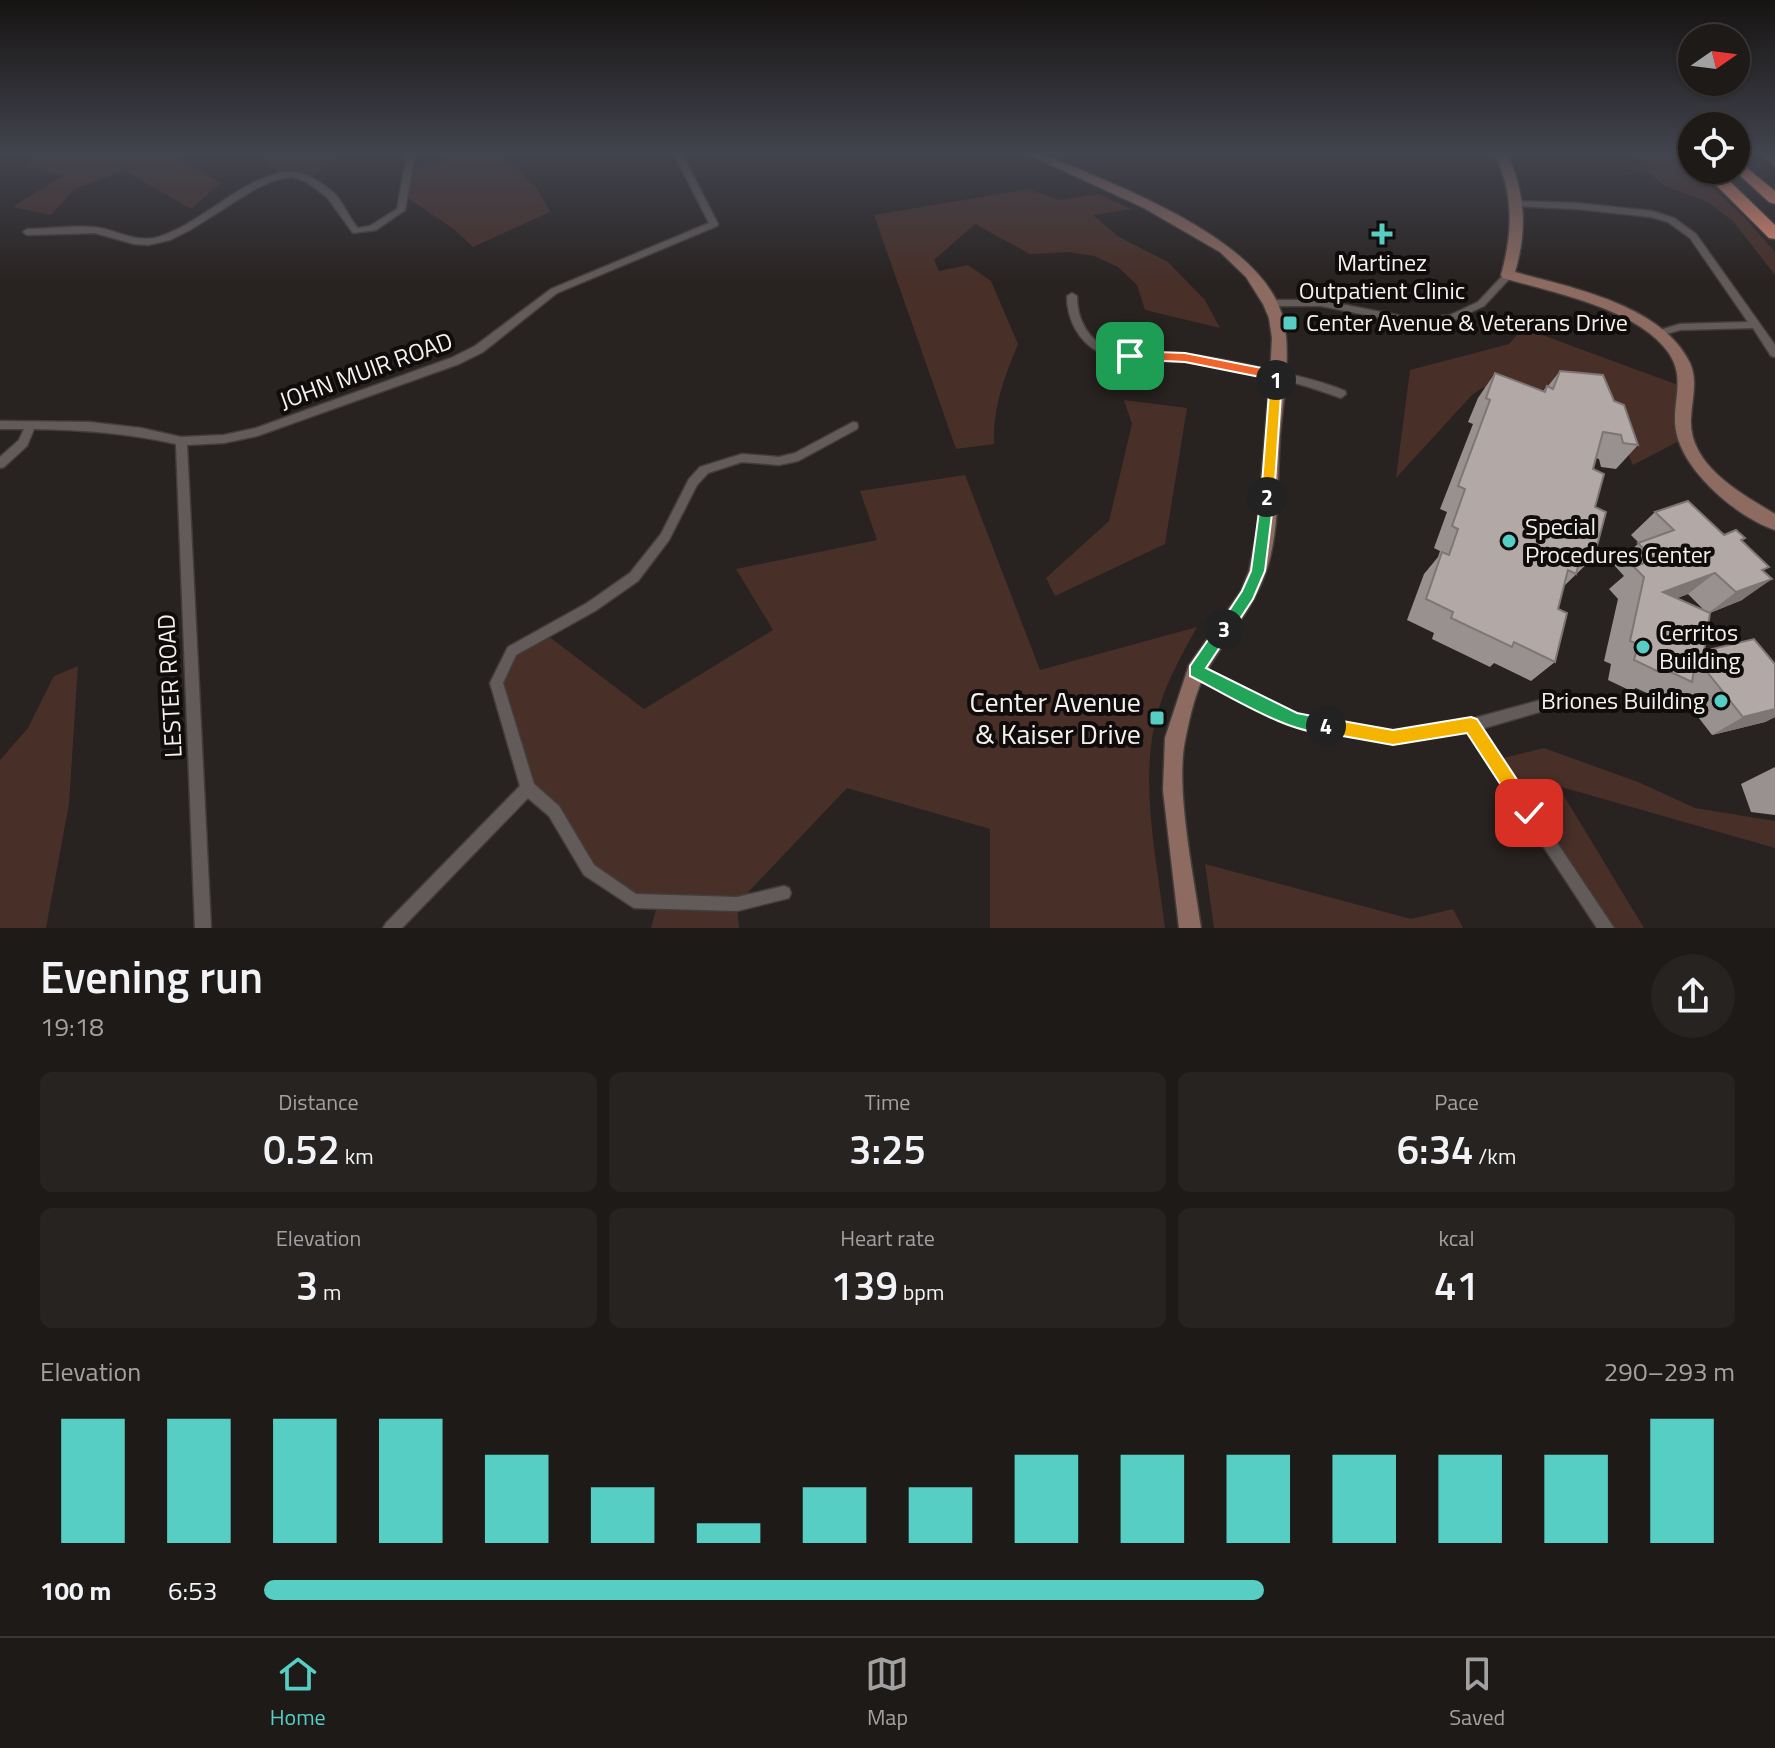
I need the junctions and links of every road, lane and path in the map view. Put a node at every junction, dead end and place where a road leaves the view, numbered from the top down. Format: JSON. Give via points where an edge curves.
{"nodes":[{"id":1,"x":234,"y":197,"type":"edge"},
{"id":2,"x":334,"y":197,"type":"edge"},
{"id":3,"x":403,"y":197,"type":"edge"},
{"id":4,"x":700,"y":197,"type":"edge"},
{"id":5,"x":1131,"y":197,"type":"edge"},
{"id":6,"x":1517,"y":197,"type":"edge"},
{"id":7,"x":1737,"y":197,"type":"edge"},
{"id":8,"x":1519,"y":204,"type":"junction"},
{"id":9,"x":27,"y":232,"type":"dead end"},
{"id":10,"x":1775,"y":234,"type":"edge"},
{"id":11,"x":1508,"y":275,"type":"junction"},
{"id":12,"x":1072,"y":296,"type":"dead end"},
{"id":13,"x":1270,"y":303,"type":"junction"},
{"id":14,"x":1754,"y":325,"type":"junction"},
{"id":15,"x":1659,"y":333,"type":"junction"},
{"id":16,"x":1775,"y":353,"type":"edge"},
{"id":17,"x":1277,"y":376,"type":"junction"},
{"id":18,"x":1341,"y":394,"type":"dead end"},
{"id":19,"x":0,"y":425,"type":"edge"},
{"id":20,"x":31,"y":425,"type":"junction"},
{"id":21,"x":853,"y":426,"type":"dead end"},
{"id":22,"x":181,"y":441,"type":"junction"},
{"id":23,"x":0,"y":464,"type":"edge"},
{"id":24,"x":1775,"y":523,"type":"edge"},
{"id":25,"x":1196,"y":671,"type":"junction"},
{"id":26,"x":1552,"y":703,"type":"dead end"},
{"id":27,"x":1471,"y":725,"type":"junction"},
{"id":28,"x":528,"y":788,"type":"junction"},
{"id":29,"x":784,"y":893,"type":"dead end"},
{"id":30,"x":203,"y":928,"type":"edge"},
{"id":31,"x":391,"y":928,"type":"edge"},
{"id":32,"x":1190,"y":928,"type":"edge"},
{"id":33,"x":1606,"y":928,"type":"edge"}],
"edges":[{"from":1,"to":9,"type":"street","via":[[203,221],[149,242],[95,230]]},
{"from":2,"to":3,"type":"street","via":[[356,231],[373,228],[401,210]]},
{"from":4,"to":22,"type":"street","name":"JOHN MUIR ROAD","via":[[714,224],[554,291],[479,349],[455,361],[257,432]]},
{"from":5,"to":13,"type":"street","via":[[1198,232],[1238,261]]},
{"from":6,"to":8,"type":"street"},
{"from":7,"to":10,"type":"highway"},
{"from":8,"to":11,"type":"street","via":[[1518,243]]},
{"from":8,"to":14,"type":"street","via":[[1577,206],[1671,220],[1693,236]]},
{"from":11,"to":13,"type":"street","via":[[1481,304],[1452,318],[1416,322],[1321,303]]},
{"from":11,"to":15,"type":"street","via":[[1624,312]]},
{"from":12,"to":17,"type":"street","via":[[1071,313],[1087,339],[1106,352],[1185,358]]},
{"from":13,"to":17,"type":"street","via":[[1279,338]]},
{"from":14,"to":15,"type":"street","via":[[1680,327]]},
{"from":14,"to":16,"type":"street"},
{"from":15,"to":24,"type":"street","via":[[1683,362],[1689,389],[1683,421],[1691,451],[1725,490]]},
{"from":17,"to":18,"type":"street"},
{"from":17,"to":25,"type":"street","via":[[1258,571],[1248,595]]},
{"from":19,"to":20,"type":"street","name":"JOHN MUIR ROAD"},
{"from":20,"to":22,"type":"street","name":"JOHN MUIR ROAD","via":[[89,426]]},
{"from":20,"to":23,"type":"street","via":[[23,443]]},
{"from":21,"to":28,"type":"street","via":[[798,457],[742,458],[704,470],[665,537],[634,577],[512,651],[496,683]]},
{"from":22,"to":30,"type":"street","name":"LESTER ROAD"},
{"from":25,"to":27,"type":"street","via":[[1296,720],[1393,737]]},
{"from":25,"to":32,"type":"street","via":[[1175,738],[1173,790]]},
{"from":26,"to":27,"type":"street"},
{"from":27,"to":33,"type":"street"},
{"from":28,"to":29,"type":"street","via":[[554,811],[589,870],[634,901],[737,904]]},
{"from":28,"to":31,"type":"street"}]}
